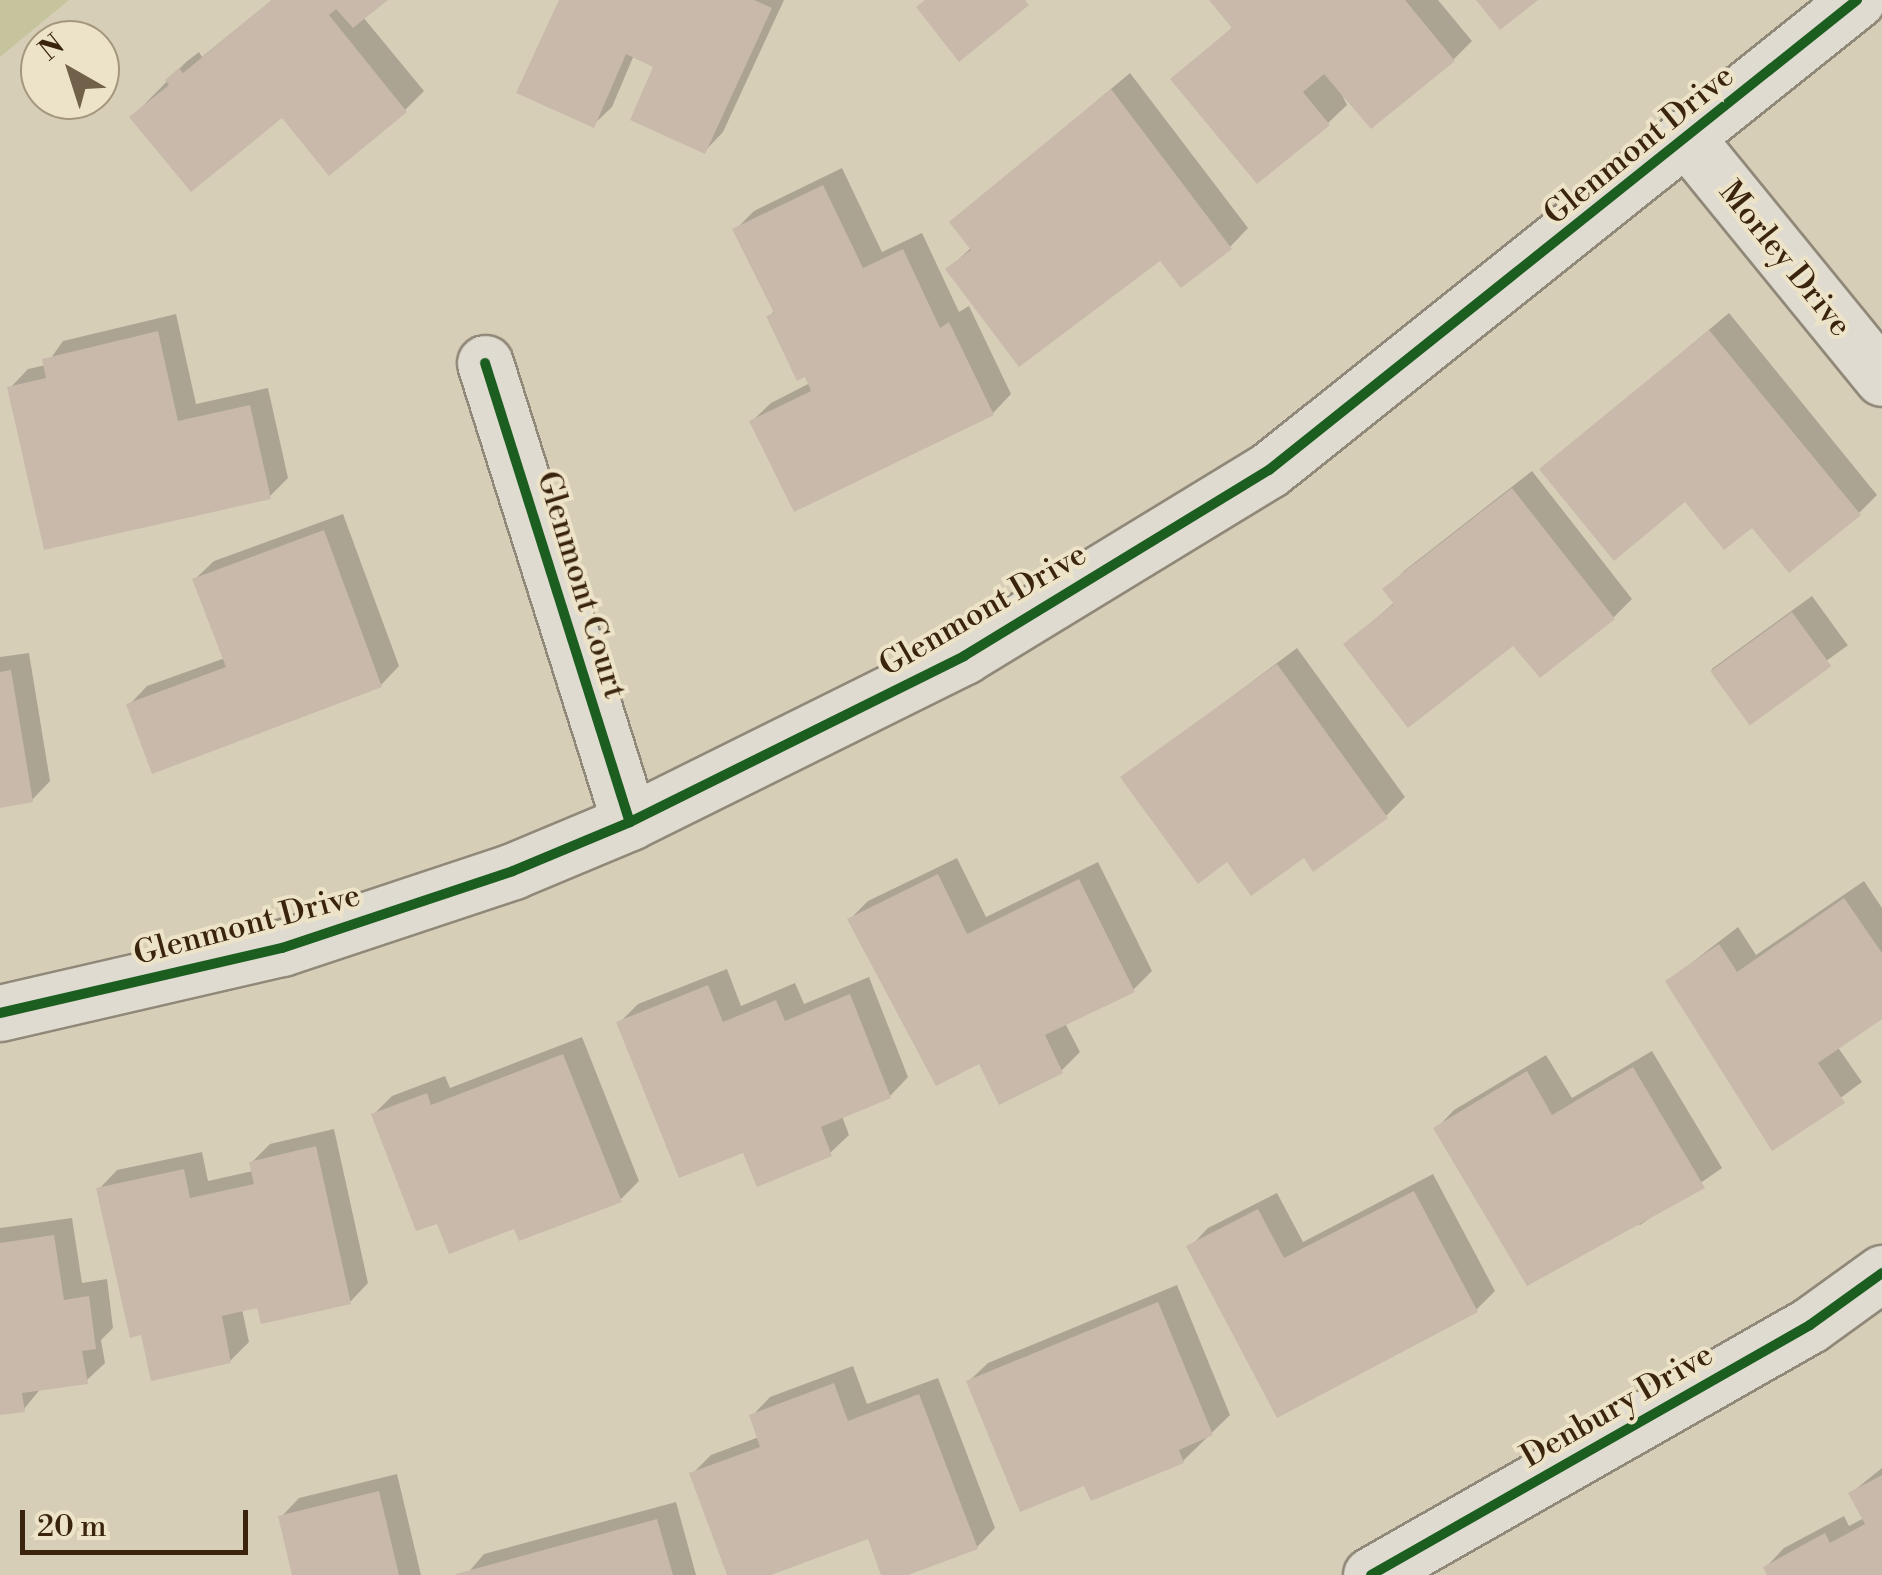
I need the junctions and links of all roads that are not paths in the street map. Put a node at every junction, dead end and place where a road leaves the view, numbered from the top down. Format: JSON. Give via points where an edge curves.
{"nodes":[{"id":1,"x":1857,"y":0,"type":"edge"},
{"id":2,"x":1688,"y":140,"type":"junction"},
{"id":3,"x":485,"y":363,"type":"dead end"},
{"id":4,"x":1882,"y":378,"type":"edge"},
{"id":5,"x":630,"y":822,"type":"junction"},
{"id":6,"x":0,"y":1013,"type":"edge"},
{"id":7,"x":1882,"y":1273,"type":"edge"},
{"id":8,"x":1372,"y":1575,"type":"edge"}],
"edges":[{"from":1,"to":2,"type":"street","name":"Glenmont Drive"},
{"from":2,"to":4,"type":"street","name":"Morley Drive"},
{"from":2,"to":5,"type":"street","name":"Glenmont Drive","via":[[1268,470],[964,656]]},
{"from":3,"to":5,"type":"street","name":"Glenmont Court"},
{"from":5,"to":6,"type":"street","name":"Glenmont Drive","via":[[513,871],[282,948]]},
{"from":7,"to":8,"type":"street","name":"Denbury Drive","via":[[1810,1325]]}]}
